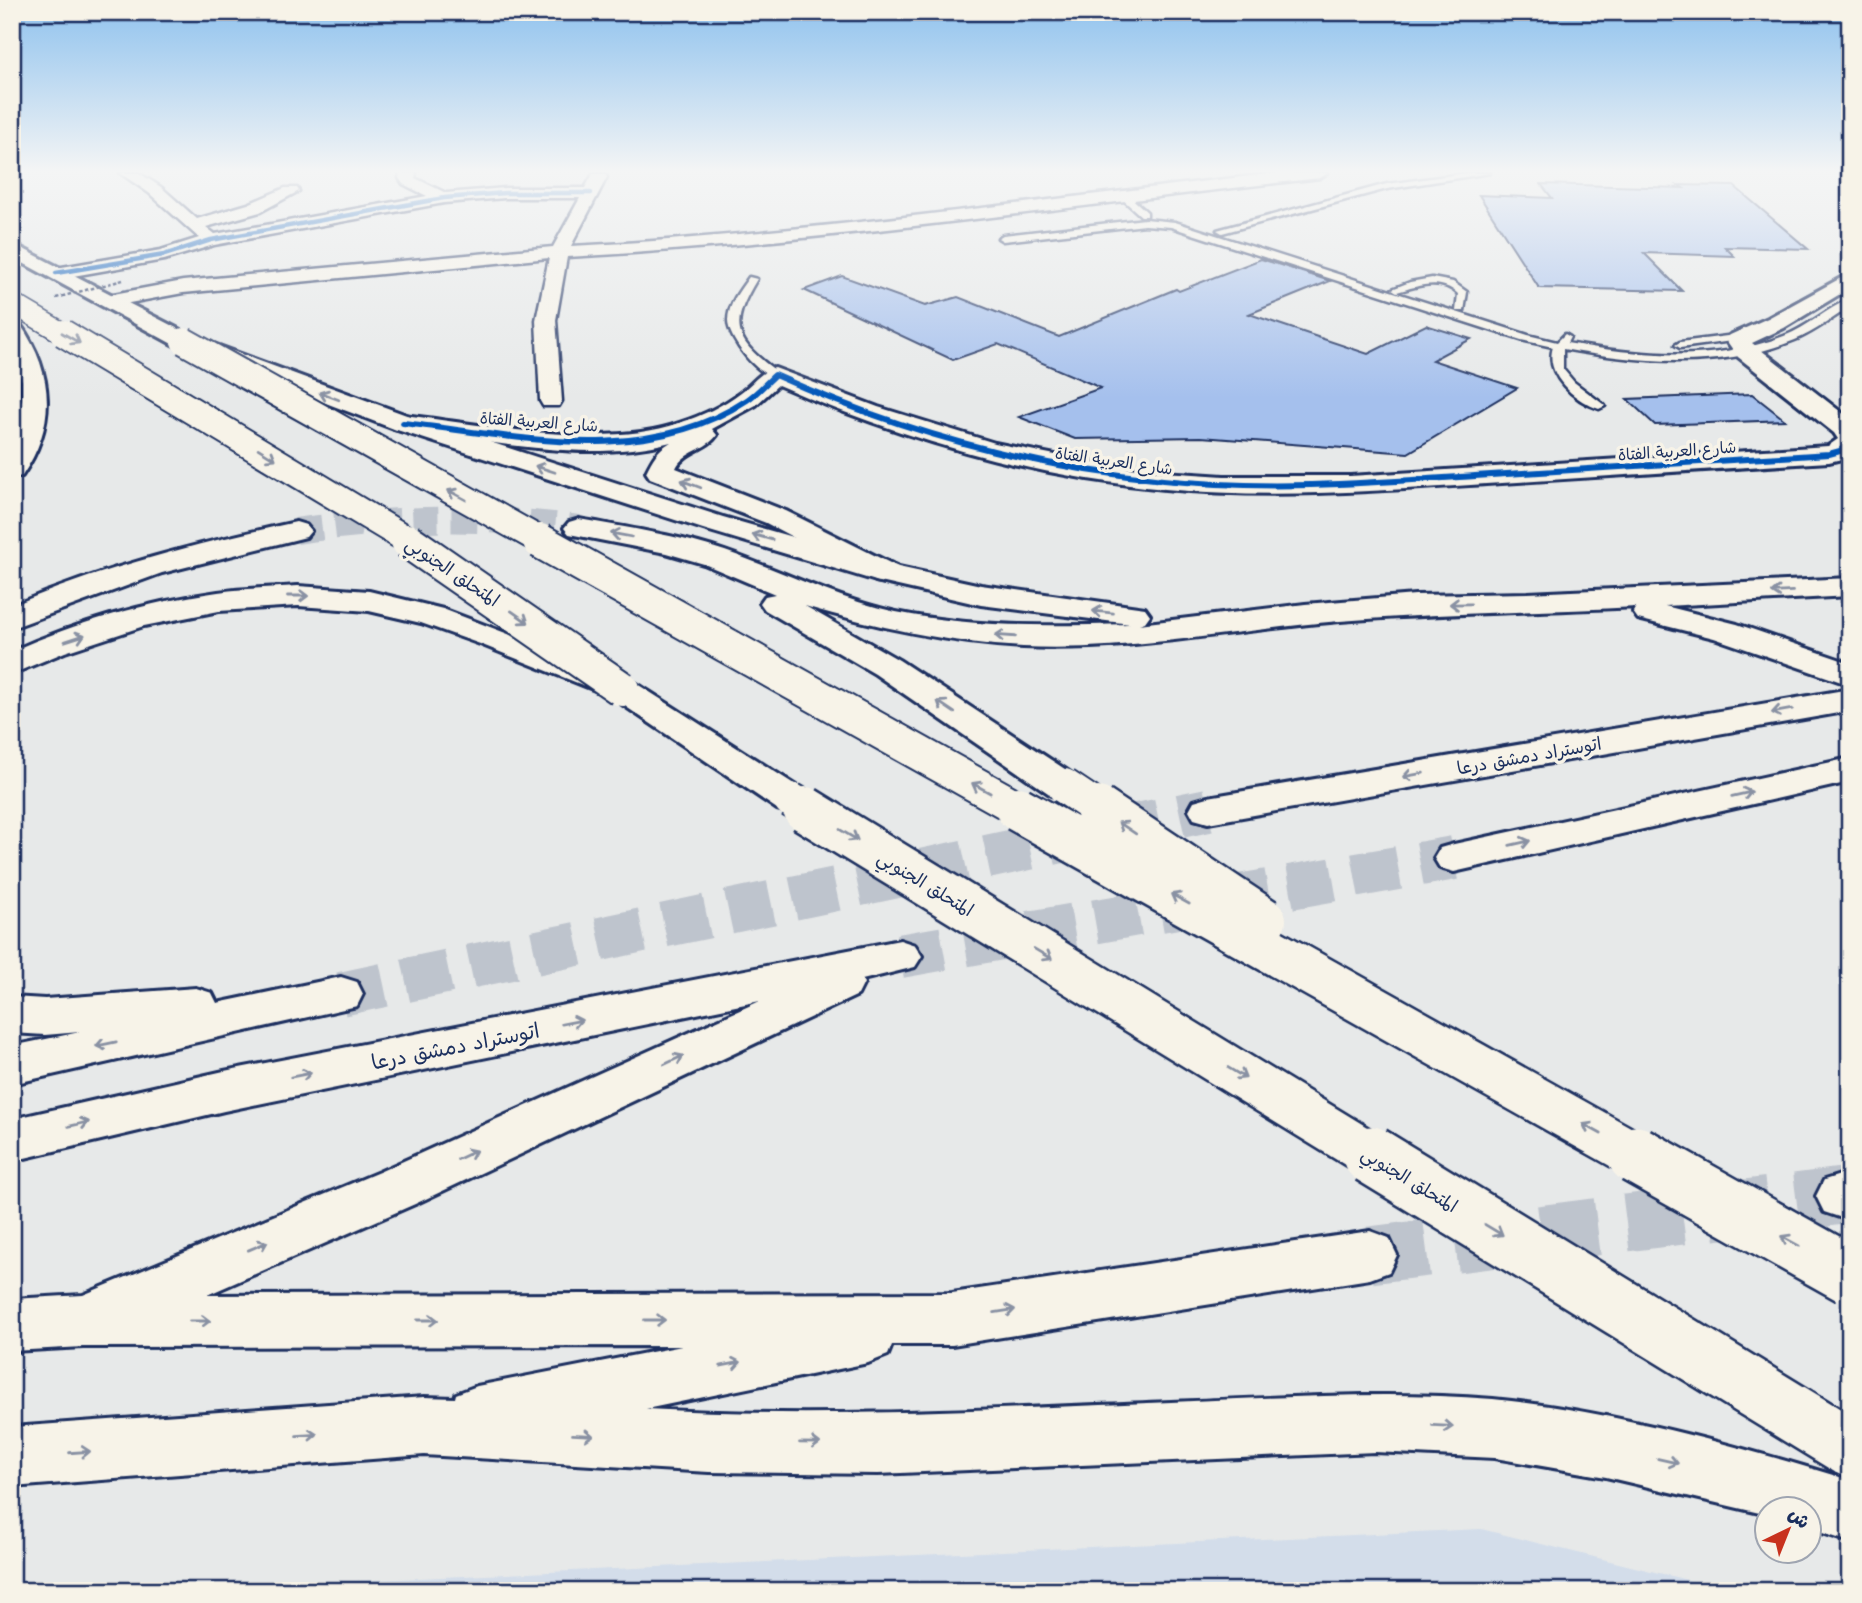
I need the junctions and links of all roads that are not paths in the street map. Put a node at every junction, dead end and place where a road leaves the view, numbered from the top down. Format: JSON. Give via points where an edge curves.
{"nodes":[{"id":1,"x":187,"y":248,"type":"edge"},
{"id":2,"x":561,"y":248,"type":"edge"},
{"id":3,"x":638,"y":248,"type":"edge"},
{"id":4,"x":1244,"y":248,"type":"edge"},
{"id":5,"x":1275,"y":248,"type":"edge"},
{"id":6,"x":12,"y":249,"type":"edge"},
{"id":7,"x":559,"y":252,"type":"junction"},
{"id":8,"x":55,"y":273,"type":"junction"},
{"id":9,"x":752,"y":279,"type":"dead end"},
{"id":10,"x":1850,"y":279,"type":"edge"},
{"id":11,"x":1384,"y":284,"type":"junction"},
{"id":12,"x":1397,"y":289,"type":"junction"},
{"id":13,"x":1371,"y":290,"type":"junction"},
{"id":14,"x":108,"y":301,"type":"junction"},
{"id":15,"x":1850,"y":302,"type":"edge"},
{"id":16,"x":12,"y":303,"type":"edge"},
{"id":17,"x":1461,"y":309,"type":"junction"},
{"id":18,"x":12,"y":328,"type":"edge"},
{"id":19,"x":184,"y":341,"type":"junction"},
{"id":20,"x":1562,"y":342,"type":"junction"},
{"id":21,"x":1646,"y":345,"type":"dead end"},
{"id":22,"x":1744,"y":345,"type":"junction"},
{"id":23,"x":1671,"y":346,"type":"dead end"},
{"id":24,"x":775,"y":374,"type":"junction"},
{"id":25,"x":36,"y":384,"type":"junction"},
{"id":26,"x":826,"y":396,"type":"junction"},
{"id":27,"x":551,"y":401,"type":"dead end"},
{"id":28,"x":1599,"y":406,"type":"dead end"},
{"id":29,"x":12,"y":414,"type":"edge"},
{"id":30,"x":726,"y":418,"type":"junction"},
{"id":31,"x":403,"y":423,"type":"junction"},
{"id":32,"x":1850,"y":440,"type":"edge"},
{"id":33,"x":12,"y":470,"type":"edge"},
{"id":34,"x":579,"y":528,"type":"tunnel mouth"},
{"id":35,"x":296,"y":531,"type":"tunnel mouth"},
{"id":36,"x":670,"y":545,"type":"junction"},
{"id":37,"x":887,"y":574,"type":"junction"},
{"id":38,"x":1850,"y":587,"type":"edge"},
{"id":39,"x":1528,"y":603,"type":"junction"},
{"id":40,"x":12,"y":618,"type":"edge"},
{"id":41,"x":1220,"y":623,"type":"junction"},
{"id":42,"x":12,"y":664,"type":"edge"},
{"id":43,"x":1850,"y":675,"type":"edge"},
{"id":44,"x":622,"y":689,"type":"junction"},
{"id":45,"x":1850,"y":700,"type":"edge"},
{"id":46,"x":1850,"y":769,"type":"edge"},
{"id":47,"x":1208,"y":810,"type":"tunnel mouth"},
{"id":48,"x":1454,"y":858,"type":"tunnel mouth"},
{"id":49,"x":12,"y":1015,"type":"edge"},
{"id":50,"x":1446,"y":1047,"type":"junction"},
{"id":51,"x":12,"y":1065,"type":"edge"},
{"id":52,"x":12,"y":1140,"type":"edge"},
{"id":53,"x":1370,"y":1255,"type":"tunnel mouth"},
{"id":54,"x":1850,"y":1275,"type":"edge"},
{"id":55,"x":952,"y":1319,"type":"junction"},
{"id":56,"x":83,"y":1321,"type":"junction"},
{"id":57,"x":12,"y":1325,"type":"edge"},
{"id":58,"x":424,"y":1426,"type":"junction"},
{"id":59,"x":1850,"y":1448,"type":"edge"},
{"id":60,"x":12,"y":1457,"type":"edge"},
{"id":61,"x":1850,"y":1511,"type":"edge"}],
"edges":[{"from":1,"to":8,"type":"street"},
{"from":2,"to":7,"type":"street"},
{"from":3,"to":7,"type":"street"},
{"from":4,"to":13,"type":"lane"},
{"from":5,"to":11,"type":"lane"},
{"from":6,"to":8,"type":"main road"},
{"from":7,"to":14,"type":"street","via":[[293,275],[175,288]]},
{"from":7,"to":27,"type":"street","via":[[546,320]]},
{"from":8,"to":14,"type":"main road"},
{"from":9,"to":24,"type":"lane","via":[[734,309],[735,334],[748,352]]},
{"from":10,"to":22,"type":"main road"},
{"from":11,"to":12,"type":"lane"},
{"from":11,"to":13,"type":"lane"},
{"from":12,"to":17,"type":"lane"},
{"from":12,"to":17,"type":"lane","via":[[1422,281],[1452,285],[1462,294]]},
{"from":13,"to":20,"type":"lane","via":[[1490,328]]},
{"from":14,"to":19,"type":"main road"},
{"from":15,"to":22,"type":"lane","via":[[1791,338]]},
{"from":16,"to":44,"type":"main road","name":"المتحلق الجنوبي","one_way":true,"bridge":true,"via":[[414,544]]},
{"from":17,"to":20,"type":"lane"},
{"from":18,"to":25,"type":"main road","via":[[22,341]]},
{"from":31,"to":19,"type":"main road","one_way":true},
{"from":50,"to":19,"type":"main road","one_way":true,"bridge":true},
{"from":20,"to":21,"type":"lane"},
{"from":20,"to":22,"type":"lane","via":[[1659,356],[1713,356]]},
{"from":20,"to":28,"type":"lane","via":[[1554,363],[1559,374]]},
{"from":22,"to":23,"type":"lane"},
{"from":22,"to":32,"type":"main road","name":"شارع العربية الفتاة","via":[[1843,427]]},
{"from":24,"to":26,"type":"main road","name":"شارع العربية الفتاة"},
{"from":24,"to":30,"type":"main road","name":"شارع العربية الفتاة"},
{"from":25,"to":29,"type":"main road"},
{"from":25,"to":33,"type":"main road","via":[[31,427]]},
{"from":26,"to":30,"type":"main road","name":"شارع العربية الفتاة"},
{"from":26,"to":32,"type":"main road","name":"شارع العربية الفتاة","via":[[927,433],[1019,459],[1125,477],[1238,486],[1350,484],[1829,454],[1840,451]]},
{"from":30,"to":31,"type":"main road","name":"شارع العربية الفتاة","via":[[650,439],[613,440]]},
{"from":37,"to":30,"type":"main road","name":"شارع العربية الفتاة","one_way":true,"via":[[776,517],[660,472],[668,454]]},
{"from":37,"to":31,"type":"main road","one_way":true},
{"from":36,"to":34,"type":"main road","one_way":true},
{"from":35,"to":40,"type":"main road","via":[[137,570]]},
{"from":41,"to":36,"type":"main road","one_way":true,"via":[[1071,638],[936,629],[852,611]]},
{"from":50,"to":36,"type":"main road","one_way":true,"bridge":true,"via":[[887,667]]},
{"from":41,"to":37,"type":"main road","one_way":true,"via":[[1066,608]]},
{"from":38,"to":39,"type":"main road","one_way":true},
{"from":39,"to":41,"type":"main road","one_way":true,"via":[[1415,605]]},
{"from":39,"to":43,"type":"main road","via":[[1617,606],[1692,620]]},
{"from":42,"to":44,"type":"main road","one_way":true,"via":[[53,645],[136,618],[219,601],[298,596],[369,601],[432,616]]},
{"from":44,"to":59,"type":"main road","name":"المتحلق الجنوبي","one_way":true,"bridge":true,"via":[[791,800]]},
{"from":45,"to":47,"type":"main road","name":"اتوستراد دمشق درعا","one_way":true},
{"from":48,"to":46,"type":"main road","one_way":true},
{"from":49,"to":51,"type":"main road","one_way":true,"via":[[45,1017],[341,994]]},
{"from":54,"to":50,"type":"main road","one_way":true,"bridge":true},
{"from":52,"to":56,"type":"main road","name":"اتوستراد دمشق درعا","via":[[237,1088],[900,957],[397,1188]]},
{"from":55,"to":53,"type":"main road","one_way":true},
{"from":56,"to":55,"type":"main road","one_way":true},
{"from":58,"to":55,"type":"main road","one_way":true},
{"from":56,"to":57,"type":"main road"},
{"from":60,"to":58,"type":"main road","one_way":true},
{"from":58,"to":61,"type":"main road","one_way":true,"via":[[709,1442],[878,1444],[1375,1423],[1495,1429],[1606,1447],[1761,1483]]}]}
